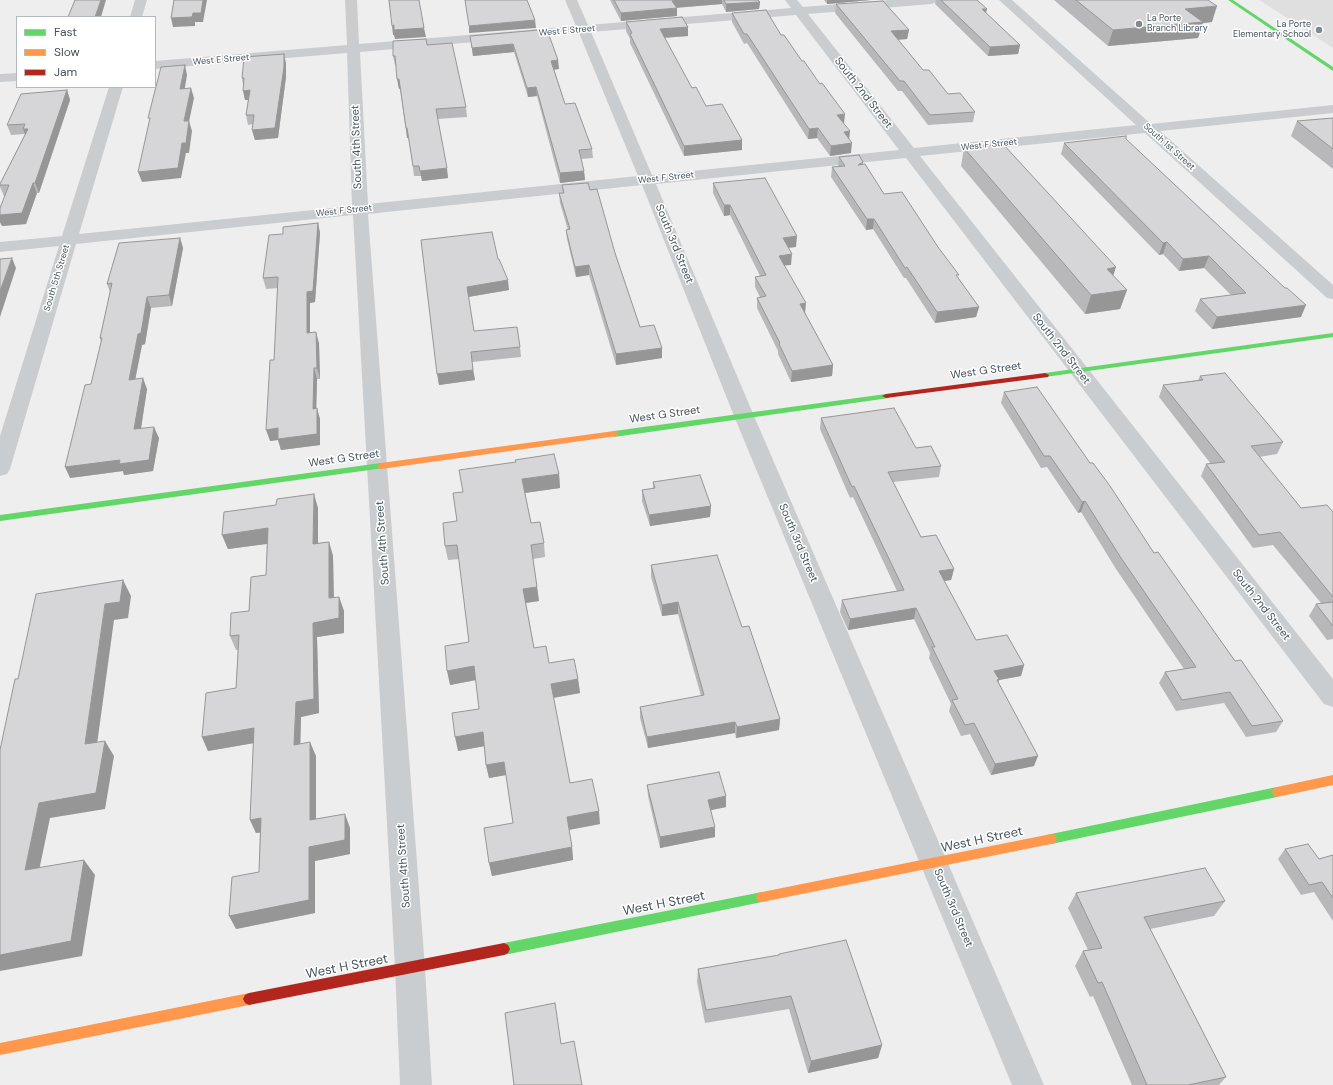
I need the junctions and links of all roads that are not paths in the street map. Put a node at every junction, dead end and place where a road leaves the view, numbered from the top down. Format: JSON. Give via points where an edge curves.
{"nodes":[{"id":1,"x":141,"y":0,"type":"edge"},
{"id":2,"x":351,"y":0,"type":"edge"},
{"id":3,"x":571,"y":0,"type":"edge"},
{"id":4,"x":932,"y":0,"type":"edge"},
{"id":5,"x":1005,"y":0,"type":"edge"},
{"id":6,"x":1230,"y":0,"type":"edge"},
{"id":7,"x":795,"y":6,"type":"edge"},
{"id":8,"x":136,"y":16,"type":"edge"},
{"id":9,"x":583,"y":30,"type":"junction"},
{"id":10,"x":353,"y":49,"type":"junction"},
{"id":11,"x":156,"y":65,"type":"edge"},
{"id":12,"x":1333,"y":69,"type":"edge"},
{"id":13,"x":16,"y":77,"type":"edge"},
{"id":14,"x":0,"y":78,"type":"edge"},
{"id":15,"x":116,"y":88,"type":"edge"},
{"id":16,"x":1333,"y":109,"type":"edge"},
{"id":17,"x":1148,"y":128,"type":"junction"},
{"id":18,"x":909,"y":153,"type":"junction"},
{"id":19,"x":647,"y":180,"type":"junction"},
{"id":20,"x":360,"y":209,"type":"junction"},
{"id":21,"x":69,"y":240,"type":"junction"},
{"id":22,"x":0,"y":246,"type":"edge"},
{"id":23,"x":1333,"y":294,"type":"edge"},
{"id":24,"x":1333,"y":335,"type":"edge"},
{"id":25,"x":1078,"y":370,"type":"junction"},
{"id":26,"x":744,"y":416,"type":"junction"},
{"id":27,"x":378,"y":466,"type":"junction"},
{"id":28,"x":0,"y":469,"type":"edge"},
{"id":29,"x":0,"y":518,"type":"edge"},
{"id":30,"x":1333,"y":697,"type":"edge"},
{"id":31,"x":1333,"y":780,"type":"edge"},
{"id":32,"x":934,"y":863,"type":"junction"},
{"id":33,"x":410,"y":968,"type":"junction"},
{"id":34,"x":0,"y":1049,"type":"edge"},
{"id":35,"x":416,"y":1085,"type":"edge"},
{"id":36,"x":1028,"y":1085,"type":"edge"}],
"edges":[{"from":1,"to":8,"type":"street"},
{"from":2,"to":10,"type":"street","name":"South 4th Street"},
{"from":3,"to":9,"type":"street","name":"South 3rd Street"},
{"from":4,"to":7,"type":"street","name":"West E Street"},
{"from":5,"to":17,"type":"street","name":"South 1st Street"},
{"from":6,"to":12,"type":"street"},
{"from":7,"to":9,"type":"street","name":"West E Street"},
{"from":7,"to":18,"type":"street","name":"South 2nd Street"},
{"from":9,"to":10,"type":"street","name":"West E Street"},
{"from":9,"to":19,"type":"street","name":"South 3rd Street"},
{"from":10,"to":11,"type":"street","name":"West E Street"},
{"from":10,"to":20,"type":"street","name":"South 4th Street"},
{"from":13,"to":14,"type":"street"},
{"from":15,"to":21,"type":"street","name":"South 5th Street"},
{"from":16,"to":17,"type":"street","name":"West F Street"},
{"from":17,"to":18,"type":"street","name":"West F Street"},
{"from":17,"to":23,"type":"street","name":"South 1st Street"},
{"from":18,"to":19,"type":"street","name":"West F Street"},
{"from":18,"to":25,"type":"street","name":"South 2nd Street"},
{"from":19,"to":20,"type":"street","name":"West F Street"},
{"from":19,"to":26,"type":"street","name":"South 3rd Street"},
{"from":20,"to":21,"type":"street","name":"West F Street"},
{"from":20,"to":27,"type":"street","name":"South 4th Street"},
{"from":21,"to":22,"type":"street","name":"West F Street"},
{"from":21,"to":28,"type":"street","name":"South 5th Street"},
{"from":24,"to":25,"type":"street","name":"West G Street"},
{"from":25,"to":26,"type":"street","name":"West G Street"},
{"from":25,"to":30,"type":"street","name":"South 2nd Street"},
{"from":26,"to":27,"type":"street","name":"West G Street"},
{"from":26,"to":32,"type":"street","name":"South 3rd Street"},
{"from":27,"to":29,"type":"street","name":"West G Street"},
{"from":27,"to":33,"type":"street","name":"South 4th Street"},
{"from":31,"to":32,"type":"street","name":"West H Street"},
{"from":32,"to":33,"type":"street","name":"West H Street"},
{"from":32,"to":36,"type":"street","name":"South 3rd Street"},
{"from":33,"to":34,"type":"street","name":"West H Street"},
{"from":33,"to":35,"type":"street","name":"South 4th Street"}]}
